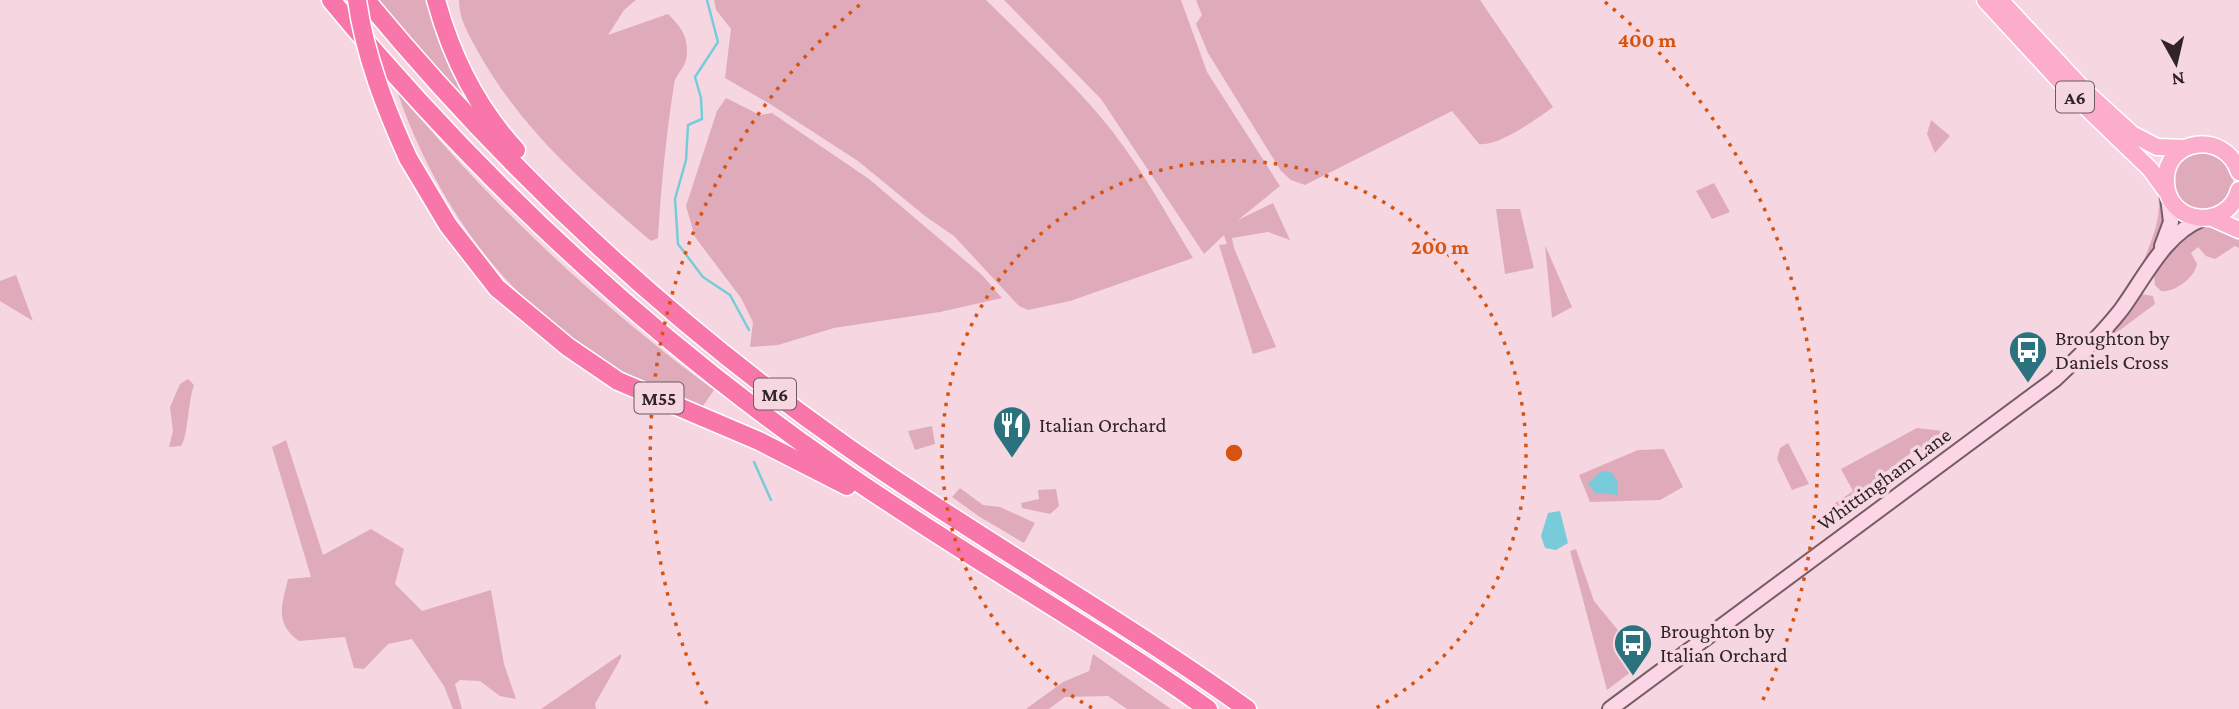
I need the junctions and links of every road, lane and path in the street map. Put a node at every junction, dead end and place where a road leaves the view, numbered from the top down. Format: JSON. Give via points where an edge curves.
{"nodes":[{"id":1,"x":331,"y":0,"type":"edge"},
{"id":2,"x":358,"y":0,"type":"edge"},
{"id":3,"x":366,"y":0,"type":"edge"},
{"id":4,"x":436,"y":0,"type":"edge"},
{"id":5,"x":1985,"y":0,"type":"edge"},
{"id":6,"x":2000,"y":0,"type":"edge"},
{"id":7,"x":2185,"y":148,"type":"junction"},
{"id":8,"x":2233,"y":155,"type":"edge"},
{"id":9,"x":2239,"y":172,"type":"edge"},
{"id":10,"x":2239,"y":192,"type":"edge"},
{"id":11,"x":2167,"y":194,"type":"junction"},
{"id":12,"x":2239,"y":202,"type":"edge"},
{"id":13,"x":2207,"y":218,"type":"junction"},
{"id":14,"x":2239,"y":230,"type":"edge"},
{"id":15,"x":2158,"y":257,"type":"junction"},
{"id":16,"x":614,"y":260,"type":"junction"},
{"id":17,"x":975,"y":558,"type":"junction"},
{"id":18,"x":1208,"y":709,"type":"edge"},
{"id":19,"x":1247,"y":709,"type":"edge"},
{"id":20,"x":1610,"y":709,"type":"edge"}],
"edges":[{"from":1,"to":17,"type":"highway","number":"M6","via":[[484,170],[633,310],[764,416]]},
{"from":2,"to":17,"type":"highway","number":"M55","bridge":true,"via":[[379,90],[408,158],[447,225],[497,288],[568,347],[618,380],[759,440]]},
{"from":3,"to":16,"type":"highway","number":"M6","via":[[507,158]]},
{"from":4,"to":16,"type":"highway","number":"M6","via":[[460,66],[500,132]]},
{"from":5,"to":11,"type":"main road","number":"A6","via":[[2159,179]]},
{"from":6,"to":7,"type":"main road","number":"A6","via":[[2132,134],[2157,148]]},
{"from":7,"to":8,"type":"main road","via":[[2211,145]]},
{"from":7,"to":11,"type":"main road","via":[[2167,170]]},
{"from":8,"to":9,"type":"main road"},
{"from":10,"to":12,"type":"main road"},
{"from":10,"to":13,"type":"main road","via":[[2228,209]]},
{"from":11,"to":13,"type":"main road","via":[[2182,213]]},
{"from":11,"to":15,"type":"main road","name":"Whittingham Lane","via":[[2171,222]]},
{"from":13,"to":14,"type":"main road"},
{"from":13,"to":15,"type":"main road","name":"Whittingham Lane","via":[[2184,229]]},
{"from":15,"to":20,"type":"main road","name":"Whittingham Lane","via":[[2104,330],[2054,380]]},
{"from":16,"to":19,"type":"highway","number":"M6","via":[[691,327],[845,446]]},
{"from":17,"to":18,"type":"highway","number":"M6"}]}
